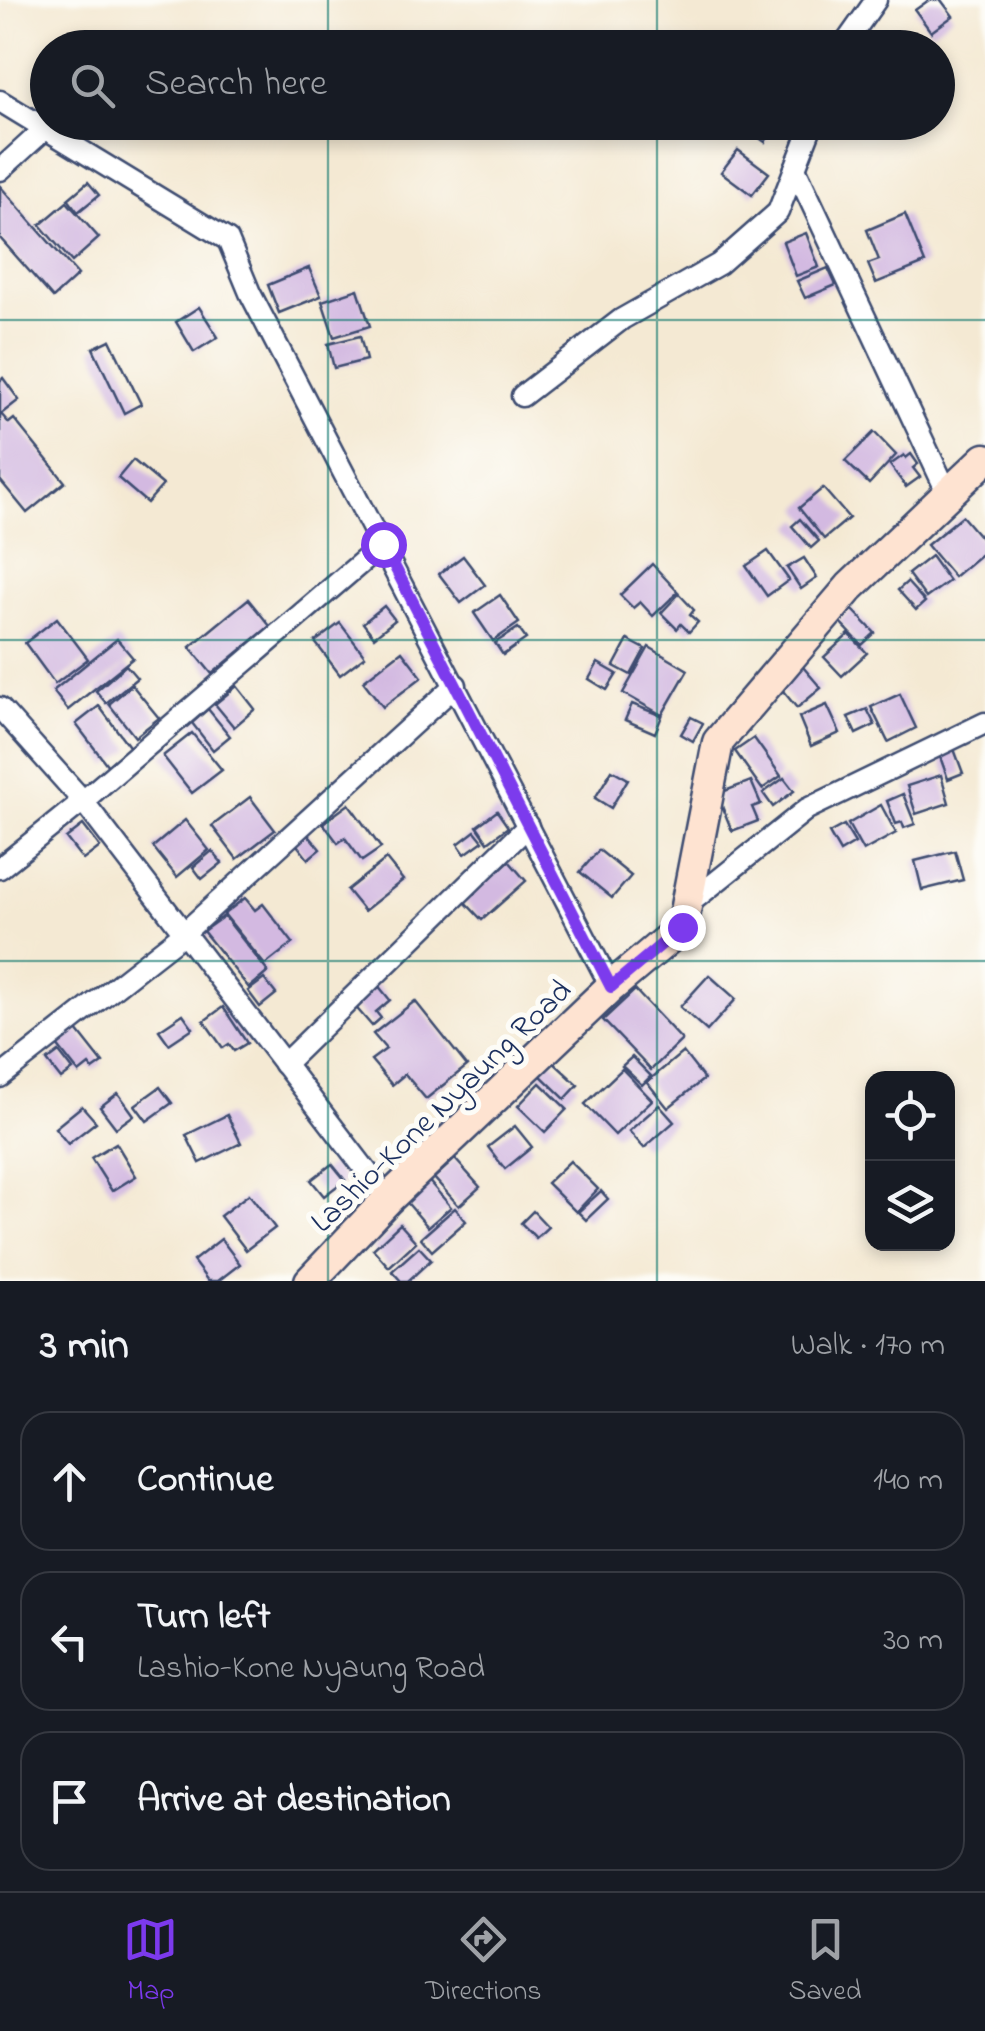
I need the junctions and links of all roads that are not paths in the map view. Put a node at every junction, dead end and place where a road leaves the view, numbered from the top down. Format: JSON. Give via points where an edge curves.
{"nodes":[{"id":1,"x":876,"y":0,"type":"edge"},
{"id":2,"x":855,"y":30,"type":"edge"},
{"id":3,"x":0,"y":101,"type":"edge"},
{"id":4,"x":30,"y":119,"type":"edge"},
{"id":5,"x":33,"y":140,"type":"edge"},
{"id":6,"x":66,"y":140,"type":"edge"},
{"id":7,"x":807,"y":140,"type":"edge"},
{"id":8,"x":795,"y":168,"type":"junction"},
{"id":9,"x":0,"y":170,"type":"edge"},
{"id":10,"x":522,"y":396,"type":"dead end"},
{"id":11,"x":985,"y":459,"type":"edge"},
{"id":12,"x":948,"y":494,"type":"junction"},
{"id":13,"x":383,"y":544,"type":"junction"},
{"id":14,"x":456,"y":685,"type":"junction"},
{"id":15,"x":0,"y":708,"type":"edge"},
{"id":16,"x":985,"y":723,"type":"edge"},
{"id":17,"x":84,"y":802,"type":"junction"},
{"id":18,"x":528,"y":826,"type":"junction"},
{"id":19,"x":0,"y":868,"type":"edge"},
{"id":20,"x":686,"y":906,"type":"junction"},
{"id":21,"x":184,"y":933,"type":"junction"},
{"id":22,"x":611,"y":987,"type":"junction"},
{"id":23,"x":284,"y":1064,"type":"junction"},
{"id":24,"x":0,"y":1077,"type":"edge"},
{"id":25,"x":388,"y":1199,"type":"junction"},
{"id":26,"x":310,"y":1281,"type":"edge"}],
"edges":[{"from":1,"to":2,"type":"street"},
{"from":3,"to":4,"type":"street"},
{"from":5,"to":9,"type":"street"},
{"from":6,"to":13,"type":"street","via":[[228,240]]},
{"from":7,"to":8,"type":"street"},
{"from":8,"to":10,"type":"street","via":[[778,212],[719,264],[622,319]]},
{"from":8,"to":12,"type":"street"},
{"from":11,"to":12,"type":"main road","name":"Lashio-Kone Nyaung Road"},
{"from":12,"to":20,"type":"main road","name":"Lashio-Kone Nyaung Road","via":[[850,587],[718,742]]},
{"from":13,"to":14,"type":"street"},
{"from":13,"to":17,"type":"street"},
{"from":14,"to":18,"type":"street"},
{"from":14,"to":21,"type":"street"},
{"from":15,"to":17,"type":"street"},
{"from":16,"to":20,"type":"street","via":[[806,809]]},
{"from":17,"to":19,"type":"street"},
{"from":17,"to":21,"type":"street"},
{"from":18,"to":22,"type":"street"},
{"from":18,"to":23,"type":"street"},
{"from":20,"to":22,"type":"main road","name":"Lashio-Kone Nyaung Road","via":[[682,927]]},
{"from":21,"to":23,"type":"street"},
{"from":21,"to":24,"type":"street"},
{"from":22,"to":25,"type":"main road","name":"Lashio-Kone Nyaung Road"},
{"from":23,"to":25,"type":"street"},
{"from":25,"to":26,"type":"main road","name":"Lashio-Kone Nyaung Road"}]}
